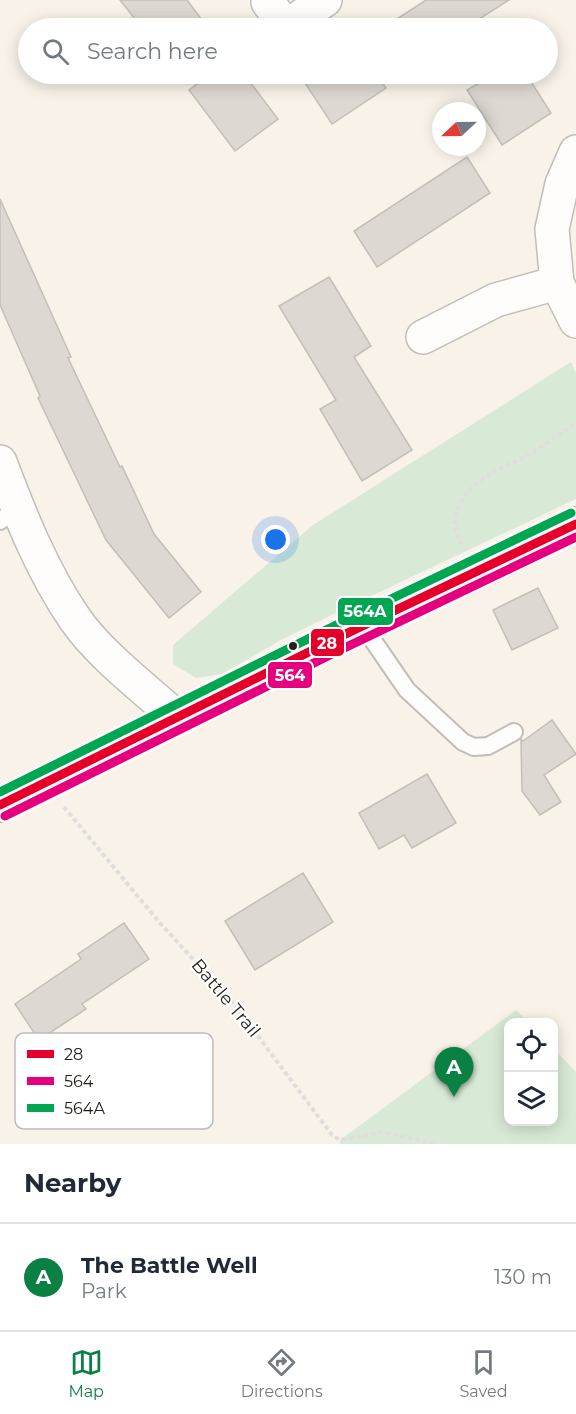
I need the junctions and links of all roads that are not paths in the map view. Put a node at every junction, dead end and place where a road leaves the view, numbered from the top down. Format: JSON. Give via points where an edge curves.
{"nodes":[{"id":1,"x":325,"y":0,"type":"edge"},
{"id":2,"x":282,"y":18,"type":"edge"},
{"id":3,"x":576,"y":152,"type":"edge"},
{"id":4,"x":557,"y":283,"type":"junction"},
{"id":5,"x":576,"y":321,"type":"edge"},
{"id":6,"x":423,"y":336,"type":"dead end"},
{"id":7,"x":0,"y":462,"type":"edge"},
{"id":8,"x":9,"y":515,"type":"edge"},
{"id":9,"x":576,"y":524,"type":"edge"},
{"id":10,"x":363,"y":626,"type":"junction"},
{"id":11,"x":176,"y":717,"type":"junction"},
{"id":12,"x":514,"y":732,"type":"dead end"},
{"id":13,"x":0,"y":805,"type":"edge"}],
"edges":[{"from":1,"to":2,"type":"street"},
{"from":3,"to":4,"type":"street","via":[[562,184],[552,230]]},
{"from":4,"to":5,"type":"street"},
{"from":4,"to":6,"type":"street","via":[[496,300]]},
{"from":7,"to":8,"type":"street"},
{"from":8,"to":11,"type":"street","via":[[75,620],[111,660]]},
{"from":9,"to":10,"type":"main road"},
{"from":10,"to":11,"type":"main road"},
{"from":10,"to":12,"type":"lane","via":[[407,690],[463,742],[474,747],[488,746]]},
{"from":11,"to":13,"type":"main road"}]}
